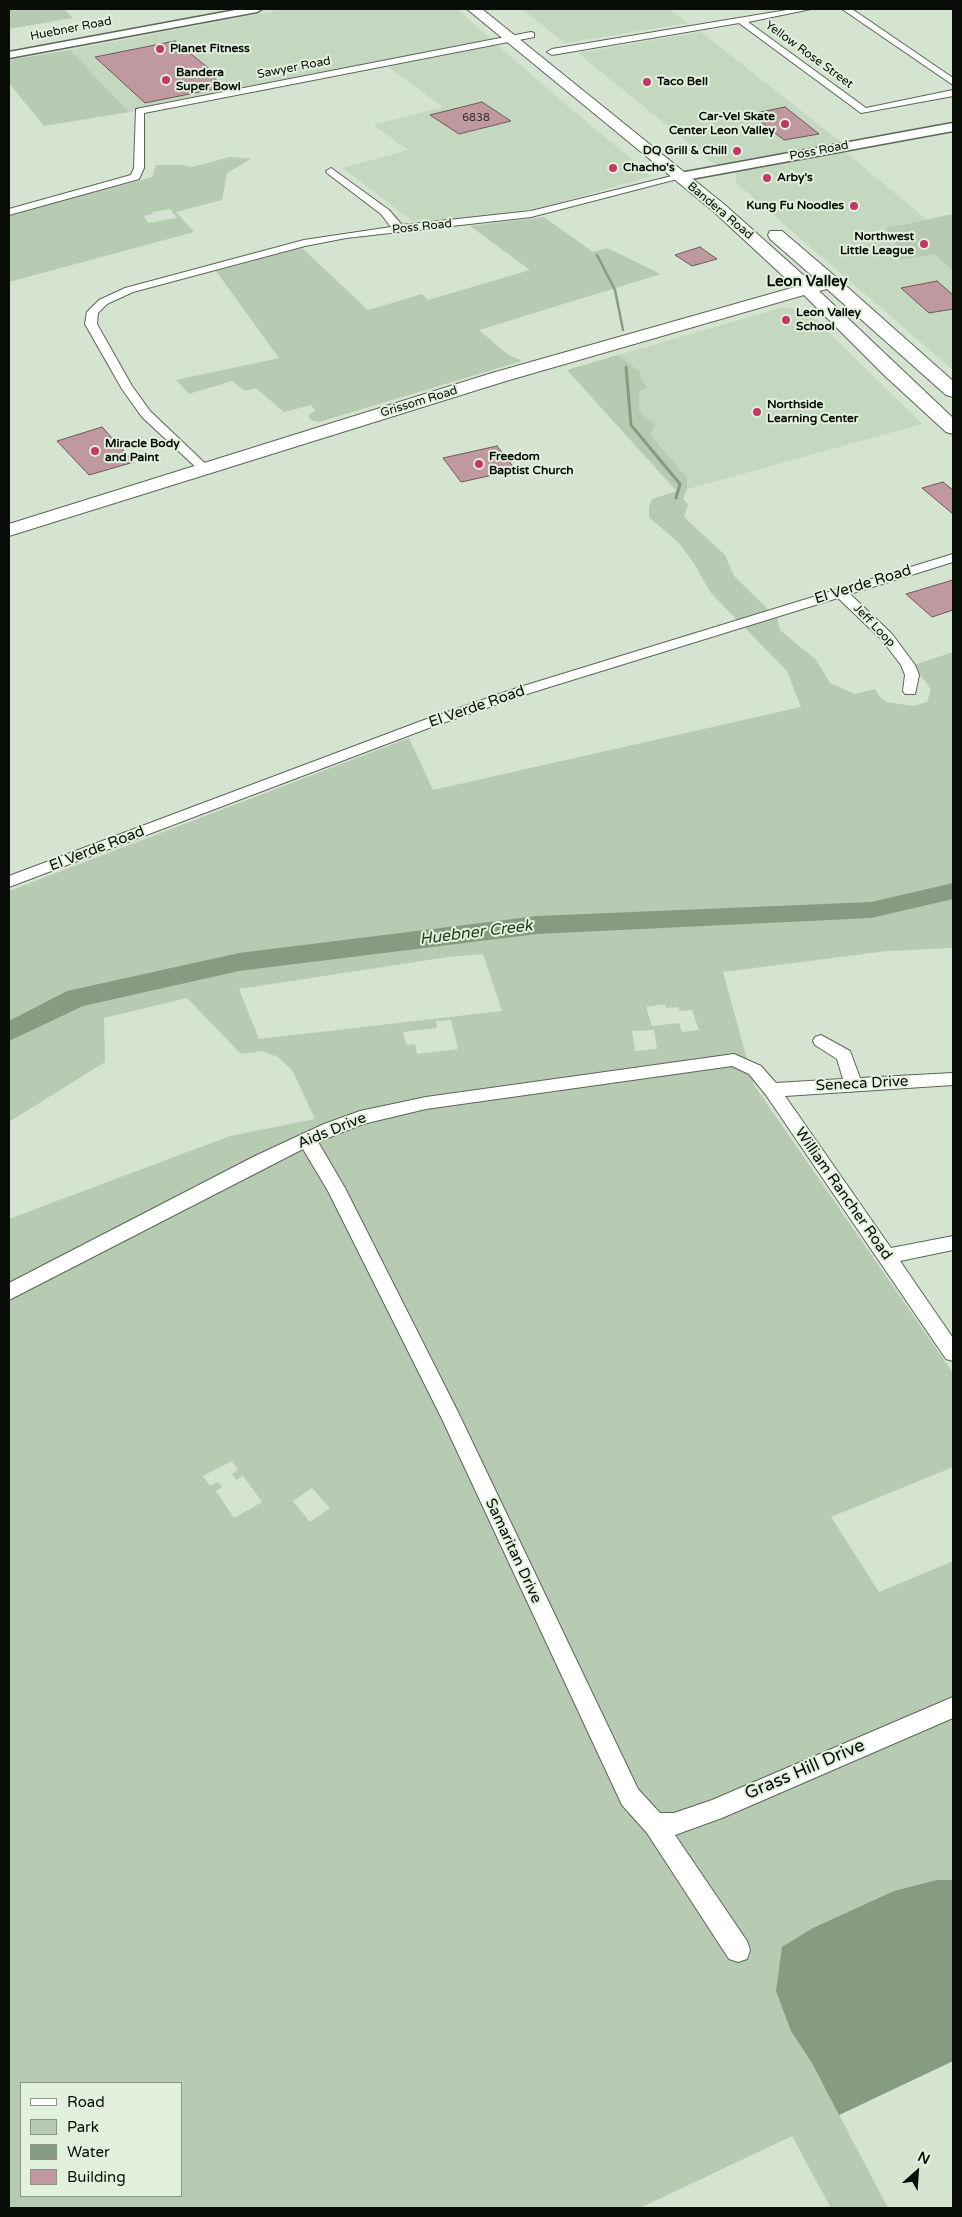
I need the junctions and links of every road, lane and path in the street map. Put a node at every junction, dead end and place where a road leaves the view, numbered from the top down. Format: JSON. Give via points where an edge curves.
{"nodes":[{"id":1,"x":257,"y":9,"type":"edge"},
{"id":2,"x":474,"y":9,"type":"edge"},
{"id":3,"x":807,"y":9,"type":"edge"},
{"id":4,"x":846,"y":9,"type":"edge"},
{"id":5,"x":740,"y":20,"type":"junction"},
{"id":6,"x":518,"y":25,"type":"dead end"},
{"id":7,"x":531,"y":35,"type":"junction"},
{"id":8,"x":510,"y":40,"type":"junction"},
{"id":9,"x":552,"y":52,"type":"junction"},
{"id":10,"x":9,"y":55,"type":"edge"},
{"id":11,"x":565,"y":63,"type":"dead end"},
{"id":12,"x":953,"y":82,"type":"edge"},
{"id":13,"x":953,"y":93,"type":"edge"},
{"id":14,"x":619,"y":105,"type":"dead end"},
{"id":15,"x":597,"y":109,"type":"junction"},
{"id":16,"x":953,"y":127,"type":"edge"},
{"id":17,"x":685,"y":158,"type":"dead end"},
{"id":18,"x":331,"y":172,"type":"dead end"},
{"id":19,"x":702,"y":173,"type":"junction"},
{"id":20,"x":680,"y":177,"type":"junction"},
{"id":21,"x":721,"y":188,"type":"dead end"},
{"id":22,"x":9,"y":212,"type":"edge"},
{"id":23,"x":765,"y":226,"type":"dead end"},
{"id":24,"x":399,"y":229,"type":"junction"},
{"id":25,"x":831,"y":282,"type":"junction"},
{"id":26,"x":807,"y":289,"type":"junction"},
{"id":27,"x":768,"y":300,"type":"junction"},
{"id":28,"x":830,"y":310,"type":"junction"},
{"id":29,"x":953,"y":391,"type":"edge"},
{"id":30,"x":953,"y":428,"type":"edge"},
{"id":31,"x":204,"y":469,"type":"junction"},
{"id":32,"x":9,"y":530,"type":"edge"},
{"id":33,"x":953,"y":558,"type":"edge"},
{"id":34,"x":840,"y":592,"type":"junction"},
{"id":35,"x":910,"y":691,"type":"dead end"},
{"id":36,"x":9,"y":882,"type":"edge"},
{"id":37,"x":821,"y":1041,"type":"dead end"},
{"id":38,"x":716,"y":1063,"type":"joint"},
{"id":39,"x":953,"y":1079,"type":"edge"},
{"id":40,"x":853,"y":1084,"type":"junction"},
{"id":41,"x":772,"y":1090,"type":"junction"},
{"id":42,"x":306,"y":1140,"type":"junction"},
{"id":43,"x":953,"y":1243,"type":"edge"},
{"id":44,"x":886,"y":1256,"type":"junction"},
{"id":45,"x":9,"y":1292,"type":"edge"},
{"id":46,"x":953,"y":1354,"type":"edge"},
{"id":47,"x":953,"y":1707,"type":"edge"},
{"id":48,"x":655,"y":1824,"type":"junction"},
{"id":49,"x":738,"y":1950,"type":"dead end"}],
"edges":[{"from":1,"to":10,"type":"street","name":"Huebner Road"},
{"from":2,"to":8,"type":"main road","name":"Bandera Road"},
{"from":3,"to":5,"type":"street"},
{"from":4,"to":12,"type":"street"},
{"from":5,"to":9,"type":"street"},
{"from":5,"to":13,"type":"street","name":"Yellow Rose Street","via":[[864,111]]},
{"from":6,"to":7,"type":"main road"},
{"from":7,"to":8,"type":"street","name":"Sawyer Road"},
{"from":7,"to":9,"type":"main road"},
{"from":8,"to":15,"type":"main road","name":"Bandera Road"},
{"from":8,"to":22,"type":"street","name":"Sawyer Road","via":[[139,111],[139,168],[136,178]]},
{"from":9,"to":11,"type":"main road"},
{"from":14,"to":15,"type":"main road"},
{"from":15,"to":20,"type":"main road","name":"Bandera Road"},
{"from":16,"to":19,"type":"street","name":"Poss Road"},
{"from":17,"to":19,"type":"main road","name":"Bandera Road"},
{"from":18,"to":24,"type":"street","via":[[385,212]]},
{"from":19,"to":20,"type":"street","name":"Poss Road"},
{"from":19,"to":21,"type":"main road","name":"Bandera Road"},
{"from":20,"to":24,"type":"street","name":"Poss Road","via":[[531,214]]},
{"from":20,"to":26,"type":"main road","name":"Bandera Road","via":[[720,208]]},
{"from":23,"to":25,"type":"main road","name":"Bandera Road"},
{"from":24,"to":31,"type":"street","name":"Poss Road","via":[[304,243],[192,273],[123,292],[92,312],[91,324],[131,394],[146,414]]},
{"from":25,"to":26,"type":"main road","name":"Grissom Road"},
{"from":25,"to":29,"type":"main road","name":"Bandera Road"},
{"from":26,"to":27,"type":"main road","name":"Grissom Road"},
{"from":26,"to":28,"type":"main road","name":"Bandera Road"},
{"from":27,"to":28,"type":"main road","via":[[800,302]]},
{"from":27,"to":31,"type":"main road","name":"Grissom Road","via":[[500,377]]},
{"from":28,"to":30,"type":"main road","name":"Bandera Road"},
{"from":31,"to":32,"type":"main road","name":"Grissom Road"},
{"from":33,"to":34,"type":"street","name":"El Verde Road"},
{"from":34,"to":35,"type":"street","name":"Jeff Loop","via":[[887,637],[908,665],[912,675]]},
{"from":34,"to":36,"type":"street","name":"El Verde Road","via":[[447,717]]},
{"from":37,"to":40,"type":"street","via":[[844,1055]]},
{"from":38,"to":41,"type":"street","name":"William Rancher Road","via":[[734,1060],[745,1064]]},
{"from":38,"to":42,"type":"street","name":"Aids Drive","via":[[426,1103],[360,1118]]},
{"from":39,"to":40,"type":"street","name":"Seneca Drive"},
{"from":40,"to":41,"type":"street","name":"Seneca Drive"},
{"from":41,"to":44,"type":"street","name":"William Rancher Road"},
{"from":42,"to":45,"type":"street","name":"Aids Drive"},
{"from":42,"to":48,"type":"street","name":"Samaritan Drive","via":[[336,1188],[450,1418],[630,1797]]},
{"from":43,"to":44,"type":"street"},
{"from":44,"to":46,"type":"street","name":"William Rancher Road"},
{"from":47,"to":48,"type":"street","name":"Grass Hill Drive","via":[[714,1810],[674,1824]]},
{"from":48,"to":49,"type":"street","name":"Samaritan Drive"}]}
